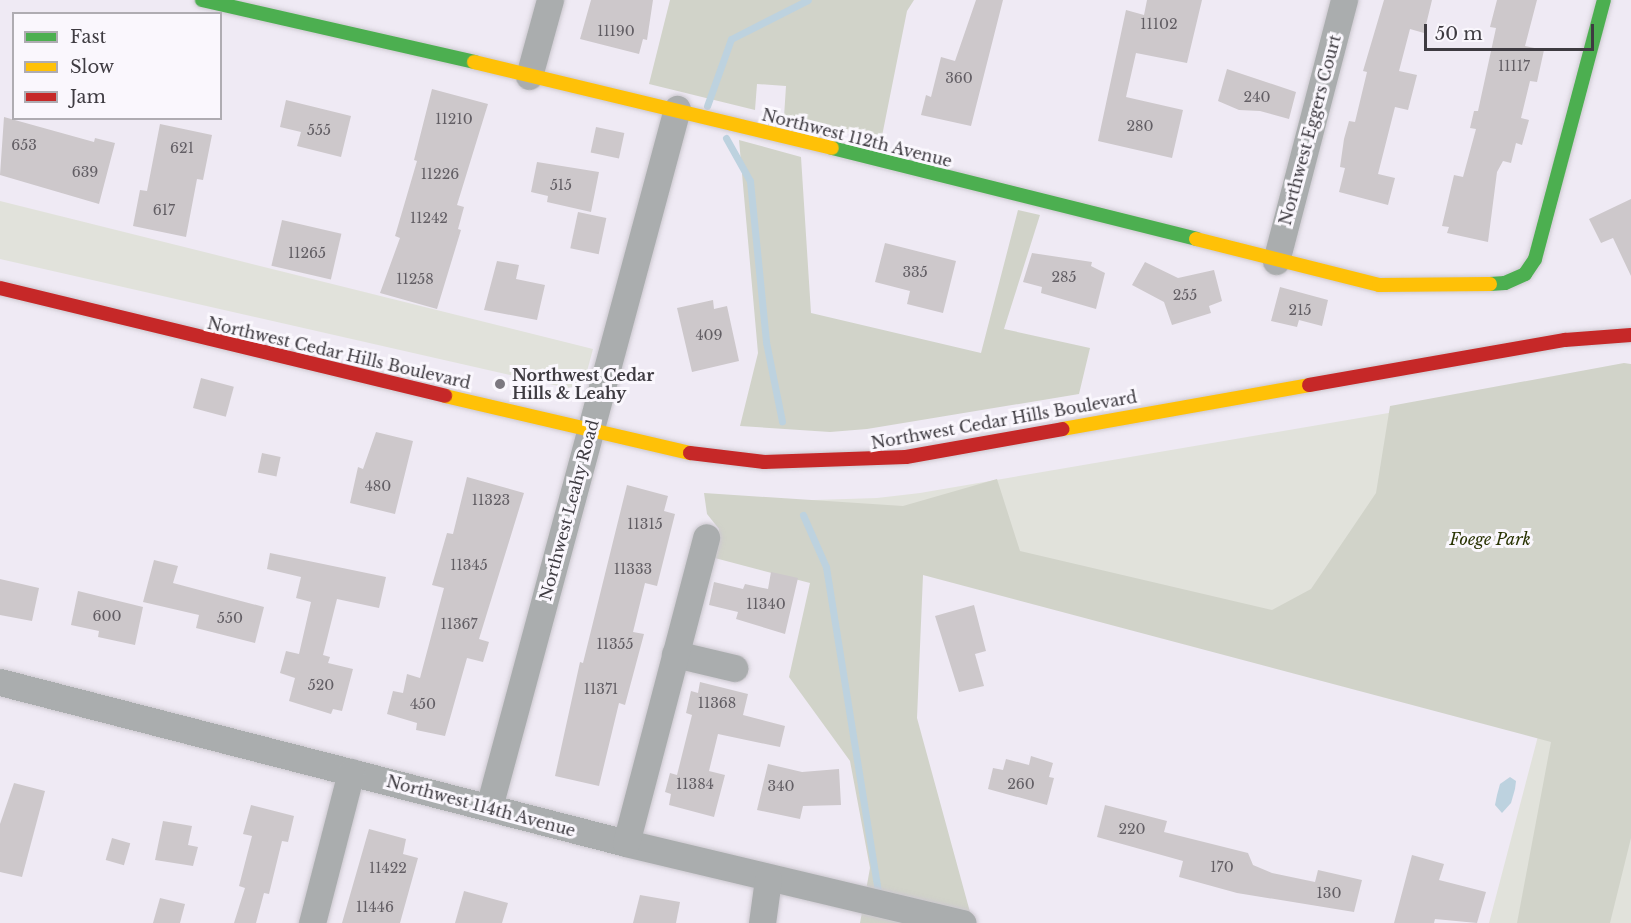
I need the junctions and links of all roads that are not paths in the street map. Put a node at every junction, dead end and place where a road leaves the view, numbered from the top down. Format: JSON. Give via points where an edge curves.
{"nodes":[{"id":1,"x":202,"y":0,"type":"edge"},
{"id":2,"x":550,"y":0,"type":"edge"},
{"id":3,"x":1344,"y":0,"type":"edge"},
{"id":4,"x":1604,"y":0,"type":"edge"},
{"id":5,"x":240,"y":4,"type":"edge"},
{"id":6,"x":530,"y":76,"type":"junction"},
{"id":7,"x":677,"y":109,"type":"junction"},
{"id":8,"x":1276,"y":261,"type":"junction"},
{"id":9,"x":0,"y":288,"type":"edge"},
{"id":10,"x":1631,"y":335,"type":"edge"},
{"id":11,"x":591,"y":432,"type":"junction"},
{"id":12,"x":706,"y":537,"type":"dead end"},
{"id":13,"x":675,"y":654,"type":"junction"},
{"id":14,"x":734,"y":668,"type":"dead end"},
{"id":15,"x":0,"y":682,"type":"edge"},
{"id":16,"x":351,"y":772,"type":"junction"},
{"id":17,"x":489,"y":807,"type":"junction"},
{"id":18,"x":626,"y":843,"type":"junction"},
{"id":19,"x":768,"y":879,"type":"junction"},
{"id":20,"x":312,"y":923,"type":"edge"},
{"id":21,"x":762,"y":923,"type":"edge"},
{"id":22,"x":963,"y":923,"type":"edge"}],
"edges":[{"from":1,"to":5,"type":"main road","name":"Northwest 112th Avenue"},
{"from":2,"to":6,"type":"street"},
{"from":3,"to":8,"type":"street","name":"Northwest Eggers Court"},
{"from":4,"to":8,"type":"main road","name":"Northwest 112th Avenue","via":[[1535,259],[1525,274],[1505,283],[1379,285]]},
{"from":5,"to":6,"type":"main road","name":"Northwest 112th Avenue"},
{"from":6,"to":7,"type":"main road","name":"Northwest 112th Avenue"},
{"from":7,"to":8,"type":"main road","name":"Northwest 112th Avenue"},
{"from":7,"to":11,"type":"street","name":"Northwest Leahy Road"},
{"from":9,"to":11,"type":"main road","name":"Northwest Cedar Hills Boulevard"},
{"from":10,"to":11,"type":"main road","name":"Northwest Cedar Hills Boulevard","via":[[1565,340],[906,457],[764,462],[713,458]]},
{"from":11,"to":17,"type":"street","name":"Northwest Leahy Road"},
{"from":12,"to":13,"type":"street"},
{"from":13,"to":14,"type":"street"},
{"from":13,"to":18,"type":"street"},
{"from":15,"to":16,"type":"street","name":"Northwest 114th Avenue"},
{"from":16,"to":17,"type":"street","name":"Northwest 114th Avenue"},
{"from":16,"to":20,"type":"street"},
{"from":17,"to":18,"type":"street","name":"Northwest 114th Avenue"},
{"from":18,"to":19,"type":"street","name":"Northwest 114th Avenue"},
{"from":19,"to":21,"type":"street"},
{"from":19,"to":22,"type":"street","name":"Northwest 114th Avenue"}]}
